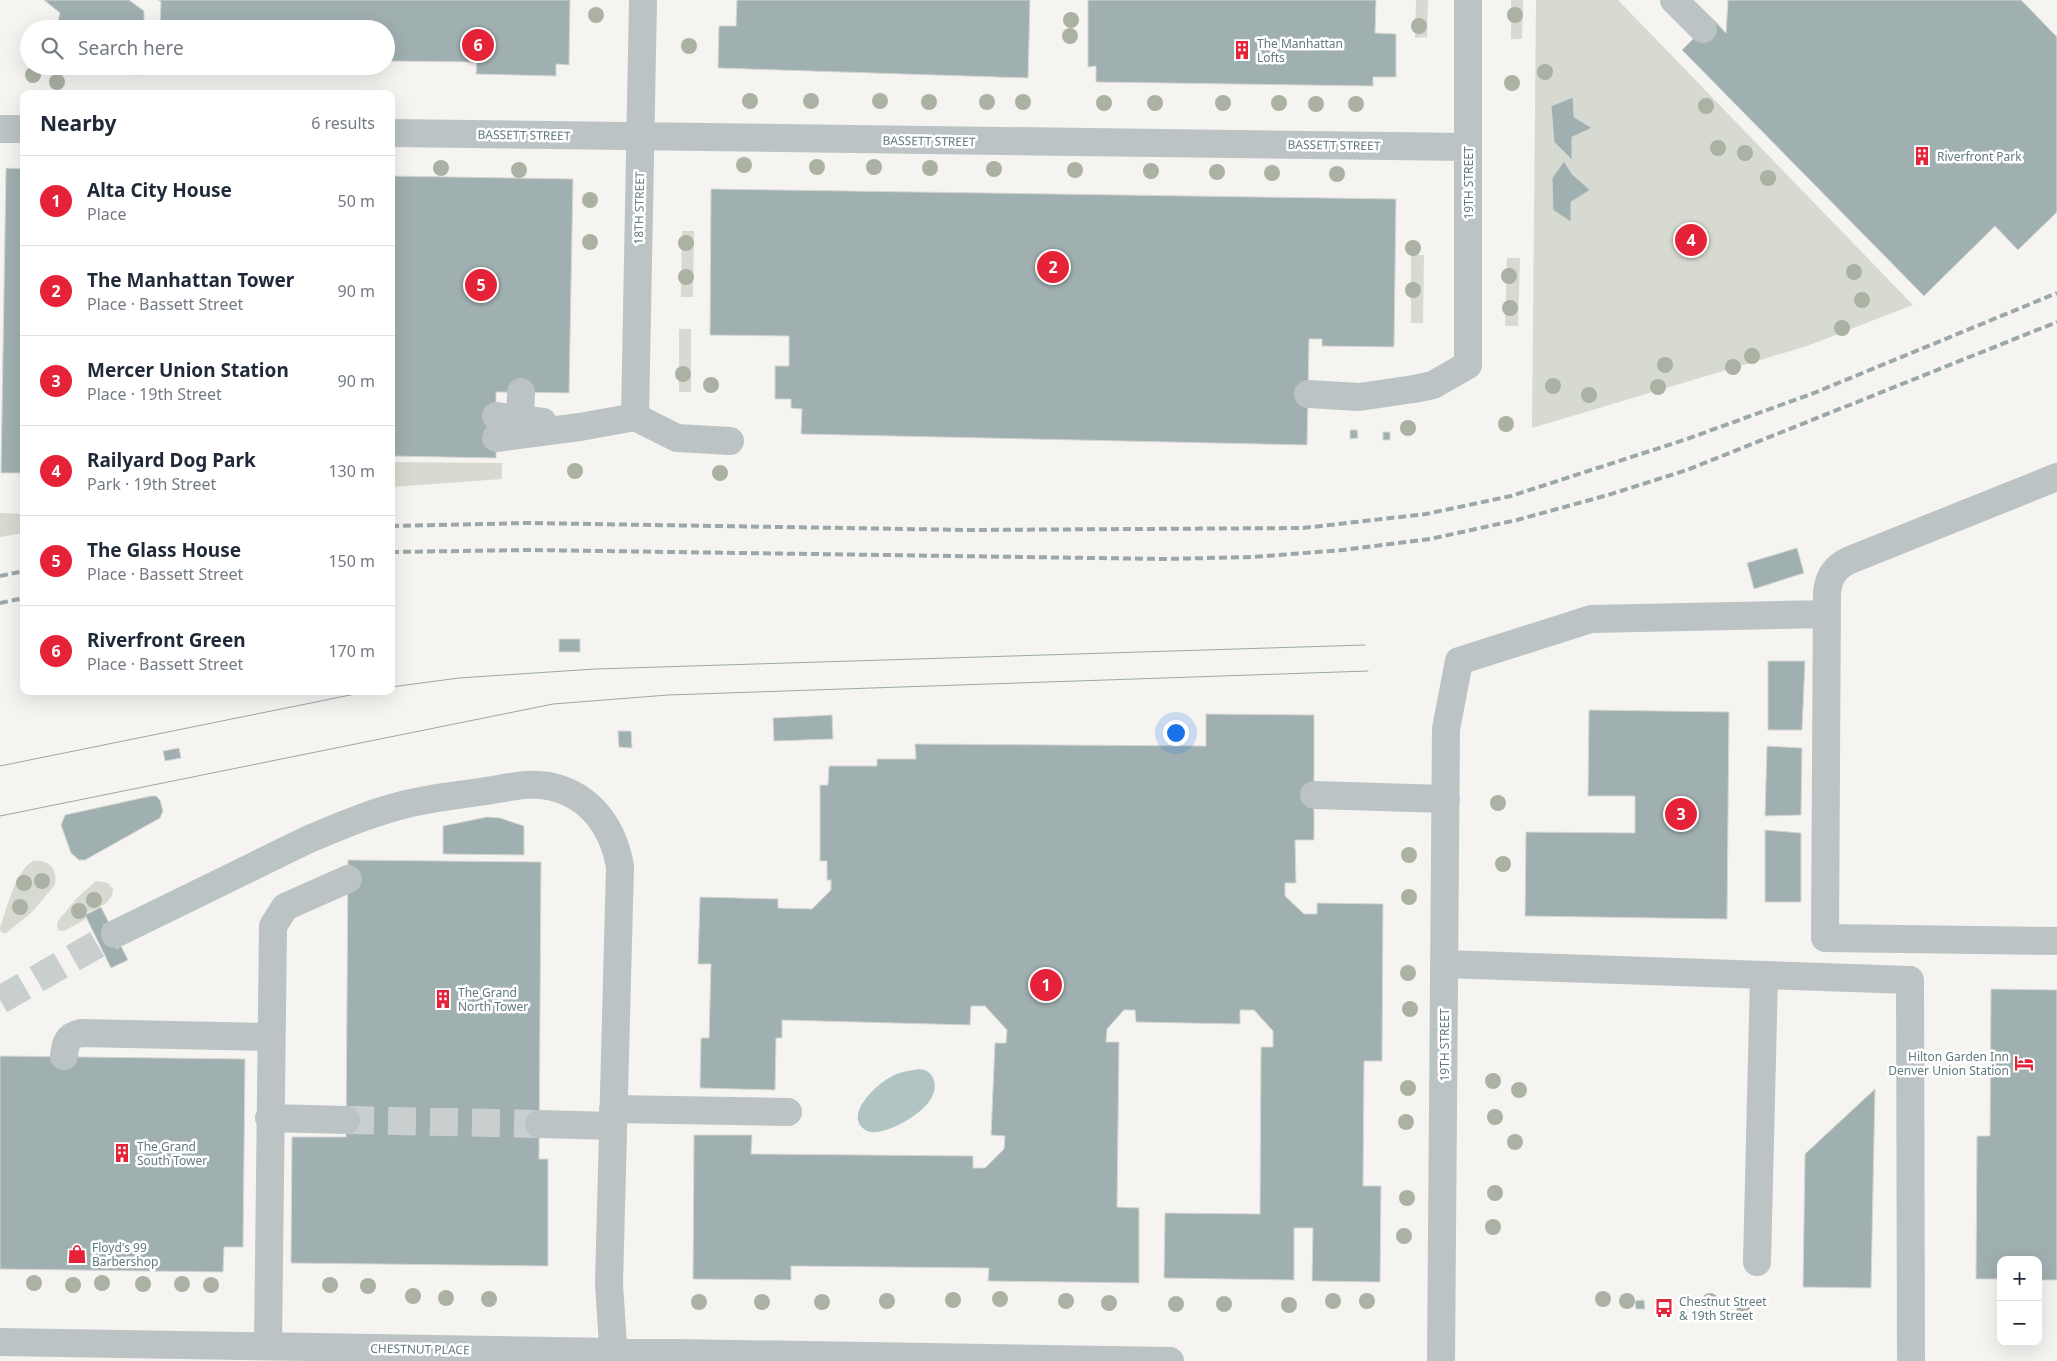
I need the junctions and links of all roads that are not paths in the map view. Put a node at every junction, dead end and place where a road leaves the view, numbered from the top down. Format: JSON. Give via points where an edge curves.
{"nodes":[{"id":1,"x":643,"y":0,"type":"edge"},
{"id":2,"x":1468,"y":0,"type":"edge"},
{"id":3,"x":1674,"y":0,"type":"edge"},
{"id":4,"x":1703,"y":29,"type":"dead end"},
{"id":5,"x":0,"y":129,"type":"edge"},
{"id":6,"x":20,"y":129,"type":"edge"},
{"id":7,"x":395,"y":133,"type":"edge"},
{"id":8,"x":641,"y":137,"type":"junction"},
{"id":9,"x":1468,"y":147,"type":"junction"},
{"id":10,"x":521,"y":392,"type":"dead end"},
{"id":11,"x":1308,"y":394,"type":"dead end"},
{"id":12,"x":635,"y":416,"type":"junction"},
{"id":13,"x":730,"y":441,"type":"dead end"},
{"id":14,"x":2057,"y":478,"type":"edge"},
{"id":15,"x":1827,"y":614,"type":"junction"},
{"id":16,"x":1314,"y":794,"type":"dead end"},
{"id":17,"x":1446,"y":799,"type":"junction"},
{"id":18,"x":348,"y":879,"type":"dead end"},
{"id":19,"x":115,"y":934,"type":"tunnel mouth"},
{"id":20,"x":2057,"y":941,"type":"edge"},
{"id":21,"x":1444,"y":964,"type":"junction"},
{"id":22,"x":1764,"y":976,"type":"junction"},
{"id":23,"x":270,"y":1037,"type":"junction"},
{"id":24,"x":64,"y":1056,"type":"dead end"},
{"id":25,"x":788,"y":1112,"type":"dead end"},
{"id":26,"x":613,"y":1117,"type":"junction"},
{"id":27,"x":269,"y":1118,"type":"junction"},
{"id":28,"x":346,"y":1120,"type":"tunnel mouth"},
{"id":29,"x":539,"y":1124,"type":"tunnel mouth"},
{"id":30,"x":1757,"y":1262,"type":"dead end"},
{"id":31,"x":0,"y":1342,"type":"edge"},
{"id":32,"x":268,"y":1346,"type":"junction"},
{"id":33,"x":351,"y":1354,"type":"edge"},
{"id":34,"x":614,"y":1356,"type":"edge"},
{"id":35,"x":1170,"y":1361,"type":"edge"},
{"id":36,"x":1441,"y":1361,"type":"edge"},
{"id":37,"x":1911,"y":1361,"type":"edge"}],
"edges":[{"from":1,"to":8,"type":"street","name":"18TH STREET"},
{"from":2,"to":9,"type":"street","name":"19TH STREET"},
{"from":3,"to":4,"type":"street"},
{"from":5,"to":6,"type":"street"},
{"from":7,"to":8,"type":"street","name":"BASSETT STREET"},
{"from":8,"to":9,"type":"street","name":"BASSETT STREET"},
{"from":8,"to":12,"type":"street","name":"18TH STREET"},
{"from":9,"to":11,"type":"street","name":"19TH STREET","via":[[1468,365],[1433,385],[1414,390],[1359,398]]},
{"from":10,"to":12,"type":"street","via":[[504,424],[580,427]]},
{"from":12,"to":13,"type":"street","via":[[677,438]]},
{"from":14,"to":15,"type":"street","via":[[1840,564],[1828,582]]},
{"from":15,"to":17,"type":"street","name":"19TH STREET","via":[[1591,619],[1460,661],[1446,729]]},
{"from":15,"to":20,"type":"street","via":[[1825,938]]},
{"from":16,"to":17,"type":"street"},
{"from":17,"to":21,"type":"street","name":"19TH STREET"},
{"from":18,"to":23,"type":"street","via":[[284,907],[273,926]]},
{"from":19,"to":26,"type":"street","via":[[336,827],[410,803],[527,785],[566,791],[592,808],[604,821],[612,835],[620,866]]},
{"from":21,"to":22,"type":"street"},
{"from":21,"to":36,"type":"street","name":"19TH STREET"},
{"from":22,"to":30,"type":"street"},
{"from":22,"to":37,"type":"street","via":[[1910,980]]},
{"from":23,"to":24,"type":"street","via":[[81,1033],[67,1041]]},
{"from":23,"to":27,"type":"street"},
{"from":25,"to":26,"type":"street"},
{"from":26,"to":29,"type":"street"},
{"from":26,"to":34,"type":"street","via":[[609,1284]]},
{"from":27,"to":28,"type":"street"},
{"from":27,"to":32,"type":"street"},
{"from":31,"to":32,"type":"street","name":"CHESTNUT PLACE"},
{"from":32,"to":33,"type":"street","name":"CHESTNUT PLACE"},
{"from":33,"to":34,"type":"street","name":"CHESTNUT PLACE"},
{"from":34,"to":35,"type":"street","name":"CHESTNUT PLACE"}]}
